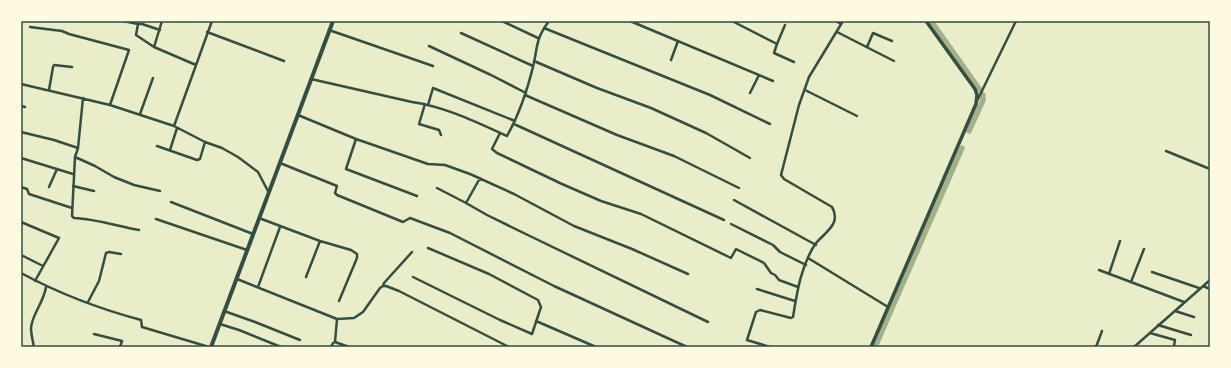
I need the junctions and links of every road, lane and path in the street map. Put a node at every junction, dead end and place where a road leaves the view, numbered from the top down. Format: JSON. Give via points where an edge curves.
{"nodes":[{"id":1,"x":123,"y":21,"type":"edge"},
{"id":2,"x":162,"y":21,"type":"edge"},
{"id":3,"x":212,"y":21,"type":"edge"},
{"id":4,"x":333,"y":21,"type":"edge"},
{"id":5,"x":502,"y":21,"type":"edge"},
{"id":6,"x":549,"y":21,"type":"edge"},
{"id":7,"x":630,"y":21,"type":"edge"},
{"id":8,"x":732,"y":21,"type":"edge"},
{"id":9,"x":836,"y":21,"type":"edge"},
{"id":10,"x":926,"y":21,"type":"edge"},
{"id":11,"x":1016,"y":21,"type":"edge"},
{"id":12,"x":842,"y":22,"type":"edge"},
{"id":13,"x":138,"y":24,"type":"junction"},
{"id":14,"x":786,"y":25,"type":"dead end"},
{"id":15,"x":30,"y":27,"type":"dead end"},
{"id":16,"x":544,"y":28,"type":"junction"},
{"id":17,"x":160,"y":30,"type":"junction"},
{"id":18,"x":330,"y":30,"type":"junction"},
{"id":19,"x":208,"y":32,"type":"junction"},
{"id":20,"x":837,"y":32,"type":"junction"},
{"id":21,"x":461,"y":33,"type":"dead end"},
{"id":22,"x":538,"y":38,"type":"junction"},
{"id":23,"x":678,"y":41,"type":"junction"},
{"id":24,"x":892,"y":41,"type":"dead end"},
{"id":25,"x":777,"y":44,"type":"junction"},
{"id":26,"x":429,"y":46,"type":"dead end"},
{"id":27,"x":154,"y":47,"type":"junction"},
{"id":28,"x":867,"y":47,"type":"junction"},
{"id":29,"x":671,"y":60,"type":"dead end"},
{"id":30,"x":894,"y":60,"type":"dead end"},
{"id":31,"x":284,"y":61,"type":"dead end"},
{"id":32,"x":534,"y":61,"type":"junction"},
{"id":33,"x":794,"y":62,"type":"dead end"},
{"id":34,"x":196,"y":65,"type":"junction"},
{"id":35,"x":432,"y":66,"type":"dead end"},
{"id":36,"x":533,"y":66,"type":"junction"},
{"id":37,"x":72,"y":67,"type":"dead end"},
{"id":38,"x":759,"y":75,"type":"junction"},
{"id":39,"x":153,"y":78,"type":"dead end"},
{"id":40,"x":311,"y":79,"type":"junction"},
{"id":41,"x":773,"y":81,"type":"dead end"},
{"id":42,"x":21,"y":84,"type":"edge"},
{"id":43,"x":49,"y":90,"type":"junction"},
{"id":44,"x":805,"y":90,"type":"junction"},
{"id":45,"x":750,"y":93,"type":"dead end"},
{"id":46,"x":525,"y":94,"type":"junction"},
{"id":47,"x":84,"y":98,"type":"junction"},
{"id":48,"x":427,"y":104,"type":"junction"},
{"id":49,"x":976,"y":104,"type":"junction"},
{"id":50,"x":110,"y":105,"type":"junction"},
{"id":51,"x":140,"y":114,"type":"junction"},
{"id":52,"x":297,"y":115,"type":"junction"},
{"id":53,"x":857,"y":116,"type":"dead end"},
{"id":54,"x":514,"y":122,"type":"junction"},
{"id":55,"x":770,"y":124,"type":"dead end"},
{"id":56,"x":174,"y":126,"type":"junction"},
{"id":57,"x":177,"y":128,"type":"junction"},
{"id":58,"x":21,"y":132,"type":"edge"},
{"id":59,"x":500,"y":133,"type":"junction"},
{"id":60,"x":440,"y":135,"type":"dead end"},
{"id":61,"x":356,"y":139,"type":"junction"},
{"id":62,"x":206,"y":142,"type":"junction"},
{"id":63,"x":157,"y":146,"type":"dead end"},
{"id":64,"x":78,"y":148,"type":"junction"},
{"id":65,"x":170,"y":150,"type":"junction"},
{"id":66,"x":1166,"y":151,"type":"dead end"},
{"id":67,"x":21,"y":158,"type":"edge"},
{"id":68,"x":75,"y":158,"type":"junction"},
{"id":69,"x":750,"y":158,"type":"dead end"},
{"id":70,"x":280,"y":163,"type":"junction"},
{"id":71,"x":57,"y":169,"type":"junction"},
{"id":72,"x":1210,"y":169,"type":"edge"},
{"id":73,"x":73,"y":174,"type":"junction"},
{"id":74,"x":480,"y":178,"type":"junction"},
{"id":75,"x":73,"y":186,"type":"junction"},
{"id":76,"x":21,"y":187,"type":"edge"},
{"id":77,"x":49,"y":187,"type":"dead end"},
{"id":78,"x":437,"y":188,"type":"dead end"},
{"id":79,"x":739,"y":188,"type":"dead end"},
{"id":80,"x":94,"y":191,"type":"dead end"},
{"id":81,"x":160,"y":191,"type":"dead end"},
{"id":82,"x":268,"y":193,"type":"junction"},
{"id":83,"x":417,"y":196,"type":"dead end"},
{"id":84,"x":734,"y":200,"type":"dead end"},
{"id":85,"x":171,"y":202,"type":"dead end"},
{"id":86,"x":466,"y":203,"type":"junction"},
{"id":87,"x":72,"y":208,"type":"junction"},
{"id":88,"x":259,"y":218,"type":"junction"},
{"id":89,"x":156,"y":219,"type":"dead end"},
{"id":90,"x":724,"y":220,"type":"dead end"},
{"id":91,"x":21,"y":222,"type":"edge"},
{"id":92,"x":731,"y":224,"type":"dead end"},
{"id":93,"x":280,"y":227,"type":"junction"},
{"id":94,"x":139,"y":230,"type":"dead end"},
{"id":95,"x":253,"y":234,"type":"junction"},
{"id":96,"x":320,"y":241,"type":"junction"},
{"id":97,"x":1120,"y":241,"type":"dead end"},
{"id":98,"x":816,"y":245,"type":"junction"},
{"id":99,"x":428,"y":248,"type":"dead end"},
{"id":100,"x":1144,"y":249,"type":"dead end"},
{"id":101,"x":247,"y":250,"type":"junction"},
{"id":102,"x":412,"y":252,"type":"dead end"},
{"id":103,"x":121,"y":254,"type":"dead end"},
{"id":104,"x":21,"y":255,"type":"edge"},
{"id":105,"x":808,"y":258,"type":"junction"},
{"id":106,"x":806,"y":265,"type":"junction"},
{"id":107,"x":43,"y":266,"type":"junction"},
{"id":108,"x":1098,"y":270,"type":"dead end"},
{"id":109,"x":1152,"y":272,"type":"dead end"},
{"id":110,"x":21,"y":273,"type":"edge"},
{"id":111,"x":688,"y":274,"type":"dead end"},
{"id":112,"x":1109,"y":274,"type":"junction"},
{"id":113,"x":306,"y":277,"type":"dead end"},
{"id":114,"x":413,"y":277,"type":"dead end"},
{"id":115,"x":236,"y":279,"type":"junction"},
{"id":116,"x":1210,"y":280,"type":"edge"},
{"id":117,"x":35,"y":281,"type":"junction"},
{"id":118,"x":1131,"y":282,"type":"junction"},
{"id":119,"x":383,"y":286,"type":"junction"},
{"id":120,"x":1203,"y":286,"type":"junction"},
{"id":121,"x":46,"y":287,"type":"junction"},
{"id":122,"x":258,"y":287,"type":"junction"},
{"id":123,"x":798,"y":287,"type":"junction"},
{"id":124,"x":757,"y":289,"type":"dead end"},
{"id":125,"x":1200,"y":289,"type":"junction"},
{"id":126,"x":1210,"y":289,"type":"edge"},
{"id":127,"x":339,"y":301,"type":"dead end"},
{"id":128,"x":88,"y":302,"type":"junction"},
{"id":129,"x":795,"y":302,"type":"junction"},
{"id":130,"x":1184,"y":302,"type":"junction"},
{"id":131,"x":888,"y":307,"type":"junction"},
{"id":132,"x":1174,"y":311,"type":"junction"},
{"id":133,"x":224,"y":312,"type":"junction"},
{"id":134,"x":1194,"y":317,"type":"dead end"},
{"id":135,"x":337,"y":319,"type":"junction"},
{"id":136,"x":536,"y":321,"type":"junction"},
{"id":137,"x":708,"y":322,"type":"dead end"},
{"id":138,"x":220,"y":324,"type":"junction"},
{"id":139,"x":1158,"y":325,"type":"junction"},
{"id":140,"x":1102,"y":330,"type":"dead end"},
{"id":141,"x":1150,"y":333,"type":"junction"},
{"id":142,"x":94,"y":334,"type":"dead end"},
{"id":143,"x":1191,"y":335,"type":"dead end"},
{"id":144,"x":300,"y":340,"type":"dead end"},
{"id":145,"x":336,"y":342,"type":"junction"},
{"id":146,"x":34,"y":347,"type":"edge"},
{"id":147,"x":120,"y":347,"type":"edge"},
{"id":148,"x":210,"y":347,"type":"edge"},
{"id":149,"x":281,"y":347,"type":"edge"},
{"id":150,"x":331,"y":347,"type":"edge"},
{"id":151,"x":348,"y":347,"type":"edge"},
{"id":152,"x":509,"y":347,"type":"edge"},
{"id":153,"x":596,"y":347,"type":"edge"},
{"id":154,"x":687,"y":347,"type":"edge"},
{"id":155,"x":770,"y":347,"type":"edge"},
{"id":156,"x":870,"y":347,"type":"edge"},
{"id":157,"x":1096,"y":347,"type":"edge"},
{"id":158,"x":1134,"y":347,"type":"edge"},
{"id":159,"x":1176,"y":347,"type":"edge"}],
"edges":[{"from":1,"to":13,"type":"street"},
{"from":2,"to":17,"type":"street"},
{"from":3,"to":19,"type":"street"},
{"from":4,"to":18,"type":"highway"},
{"from":5,"to":22,"type":"street"},
{"from":6,"to":16,"type":"street"},
{"from":7,"to":23,"type":"street"},
{"from":8,"to":25,"type":"street"},
{"from":9,"to":12,"type":"street"},
{"from":10,"to":49,"type":"main road","via":[[974,89],[977,95]]},
{"from":11,"to":49,"type":"street"},
{"from":12,"to":20,"type":"street"},
{"from":13,"to":17,"type":"street"},
{"from":13,"to":27,"type":"street","via":[[136,35]]},
{"from":14,"to":25,"type":"street"},
{"from":15,"to":50,"type":"street","via":[[62,31],[129,50]]},
{"from":16,"to":22,"type":"street"},
{"from":16,"to":55,"type":"street","via":[[710,95]]},
{"from":17,"to":27,"type":"street"},
{"from":18,"to":35,"type":"street"},
{"from":18,"to":40,"type":"highway"},
{"from":19,"to":31,"type":"street"},
{"from":19,"to":34,"type":"street"},
{"from":20,"to":28,"type":"street"},
{"from":20,"to":44,"type":"street","via":[[815,65]]},
{"from":21,"to":36,"type":"street"},
{"from":22,"to":32,"type":"street"},
{"from":23,"to":29,"type":"street"},
{"from":23,"to":38,"type":"street"},
{"from":24,"to":28,"type":"street","via":[[873,33]]},
{"from":25,"to":33,"type":"street","via":[[774,53]]},
{"from":26,"to":46,"type":"street"},
{"from":27,"to":34,"type":"street"},
{"from":28,"to":30,"type":"street"},
{"from":32,"to":36,"type":"street"},
{"from":32,"to":69,"type":"street","via":[[651,108],[706,133]]},
{"from":34,"to":56,"type":"street"},
{"from":36,"to":46,"type":"street"},
{"from":37,"to":43,"type":"street","via":[[54,65]]},
{"from":38,"to":41,"type":"street"},
{"from":38,"to":45,"type":"street"},
{"from":39,"to":51,"type":"street"},
{"from":40,"to":48,"type":"street"},
{"from":40,"to":52,"type":"highway"},
{"from":42,"to":43,"type":"street"},
{"from":43,"to":47,"type":"street"},
{"from":44,"to":53,"type":"street"},
{"from":44,"to":98,"type":"street","via":[[781,175],[832,207],[835,212],[834,222]]},
{"from":46,"to":54,"type":"street"},
{"from":46,"to":79,"type":"street","via":[[616,135],[674,156]]},
{"from":47,"to":50,"type":"street"},
{"from":47,"to":64,"type":"street"},
{"from":48,"to":54,"type":"street","via":[[433,88]]},
{"from":48,"to":59,"type":"street"},
{"from":48,"to":60,"type":"street","via":[[419,124],[439,130]]},
{"from":49,"to":131,"type":"main road"},
{"from":50,"to":51,"type":"street"},
{"from":51,"to":56,"type":"street"},
{"from":52,"to":61,"type":"street"},
{"from":52,"to":70,"type":"highway"},
{"from":54,"to":59,"type":"street","via":[[506,136]]},
{"from":54,"to":90,"type":"street"},
{"from":56,"to":57,"type":"street"},
{"from":57,"to":62,"type":"street"},
{"from":57,"to":65,"type":"street"},
{"from":58,"to":64,"type":"street"},
{"from":59,"to":123,"type":"street","via":[[492,149],[497,153],[601,201],[641,214],[731,258],[736,249],[764,263],[779,280]]},
{"from":61,"to":74,"type":"street","via":[[428,164],[445,165]]},
{"from":61,"to":83,"type":"street","via":[[346,169]]},
{"from":62,"to":65,"type":"street","via":[[200,159],[197,160]]},
{"from":62,"to":82,"type":"street","via":[[238,157],[258,172]]},
{"from":63,"to":65,"type":"street"},
{"from":64,"to":68,"type":"street"},
{"from":66,"to":72,"type":"street"},
{"from":67,"to":71,"type":"street"},
{"from":68,"to":73,"type":"street"},
{"from":68,"to":81,"type":"street","via":[[134,186]]},
{"from":70,"to":82,"type":"highway"},
{"from":70,"to":154,"type":"street","via":[[336,186],[337,195],[403,222],[410,218],[450,233],[554,286]]},
{"from":71,"to":73,"type":"street"},
{"from":71,"to":77,"type":"street"},
{"from":73,"to":75,"type":"street"},
{"from":74,"to":86,"type":"street"},
{"from":74,"to":111,"type":"street","via":[[574,226]]},
{"from":75,"to":80,"type":"street"},
{"from":75,"to":87,"type":"street"},
{"from":76,"to":87,"type":"street","via":[[27,189],[29,194]]},
{"from":78,"to":86,"type":"street"},
{"from":82,"to":88,"type":"highway"},
{"from":84,"to":98,"type":"street"},
{"from":85,"to":95,"type":"street"},
{"from":86,"to":137,"type":"street"},
{"from":87,"to":94,"type":"street","via":[[73,217]]},
{"from":88,"to":93,"type":"street"},
{"from":88,"to":95,"type":"highway"},
{"from":89,"to":101,"type":"street"},
{"from":91,"to":107,"type":"street","via":[[59,238]]},
{"from":92,"to":106,"type":"street"},
{"from":93,"to":96,"type":"street"},
{"from":93,"to":122,"type":"street"},
{"from":95,"to":101,"type":"highway"},
{"from":96,"to":113,"type":"street"},
{"from":96,"to":127,"type":"street","via":[[357,254],[358,258]]},
{"from":97,"to":112,"type":"street"},
{"from":98,"to":105,"type":"street"},
{"from":99,"to":136,"type":"street","via":[[489,274],[538,300],[541,307]]},
{"from":100,"to":118,"type":"street"},
{"from":101,"to":115,"type":"highway"},
{"from":102,"to":119,"type":"street"},
{"from":103,"to":128,"type":"street","via":[[106,253],[99,281]]},
{"from":104,"to":107,"type":"street"},
{"from":105,"to":106,"type":"street"},
{"from":105,"to":131,"type":"street"},
{"from":106,"to":123,"type":"street"},
{"from":107,"to":117,"type":"street"},
{"from":108,"to":112,"type":"street"},
{"from":109,"to":125,"type":"street"},
{"from":110,"to":117,"type":"street"},
{"from":112,"to":118,"type":"street"},
{"from":114,"to":136,"type":"street","via":[[532,334]]},
{"from":115,"to":122,"type":"street"},
{"from":115,"to":133,"type":"highway"},
{"from":116,"to":120,"type":"street"},
{"from":117,"to":121,"type":"street"},
{"from":118,"to":130,"type":"street"},
{"from":119,"to":135,"type":"street","via":[[363,312],[354,318]]},
{"from":119,"to":152,"type":"street","via":[[399,291]]},
{"from":120,"to":125,"type":"street"},
{"from":120,"to":126,"type":"street"},
{"from":121,"to":128,"type":"street"},
{"from":121,"to":146,"type":"street","via":[[31,329]]},
{"from":122,"to":135,"type":"street"},
{"from":123,"to":129,"type":"street"},
{"from":124,"to":129,"type":"street"},
{"from":125,"to":130,"type":"street"},
{"from":128,"to":148,"type":"street","via":[[117,314],[141,320],[142,327]]},
{"from":129,"to":155,"type":"street","via":[[791,318],[760,310],[756,312],[747,340]]},
{"from":130,"to":132,"type":"street"},
{"from":131,"to":156,"type":"main road"},
{"from":132,"to":134,"type":"street"},
{"from":132,"to":139,"type":"street"},
{"from":133,"to":138,"type":"highway"},
{"from":133,"to":144,"type":"street"},
{"from":135,"to":145,"type":"street"},
{"from":136,"to":153,"type":"street"},
{"from":138,"to":148,"type":"highway"},
{"from":138,"to":149,"type":"street"},
{"from":139,"to":141,"type":"street"},
{"from":139,"to":143,"type":"street"},
{"from":140,"to":157,"type":"street"},
{"from":141,"to":158,"type":"street"},
{"from":141,"to":159,"type":"street","via":[[1175,340]]},
{"from":142,"to":147,"type":"street","via":[[122,341]]},
{"from":145,"to":150,"type":"street"},
{"from":145,"to":151,"type":"street"}]}
